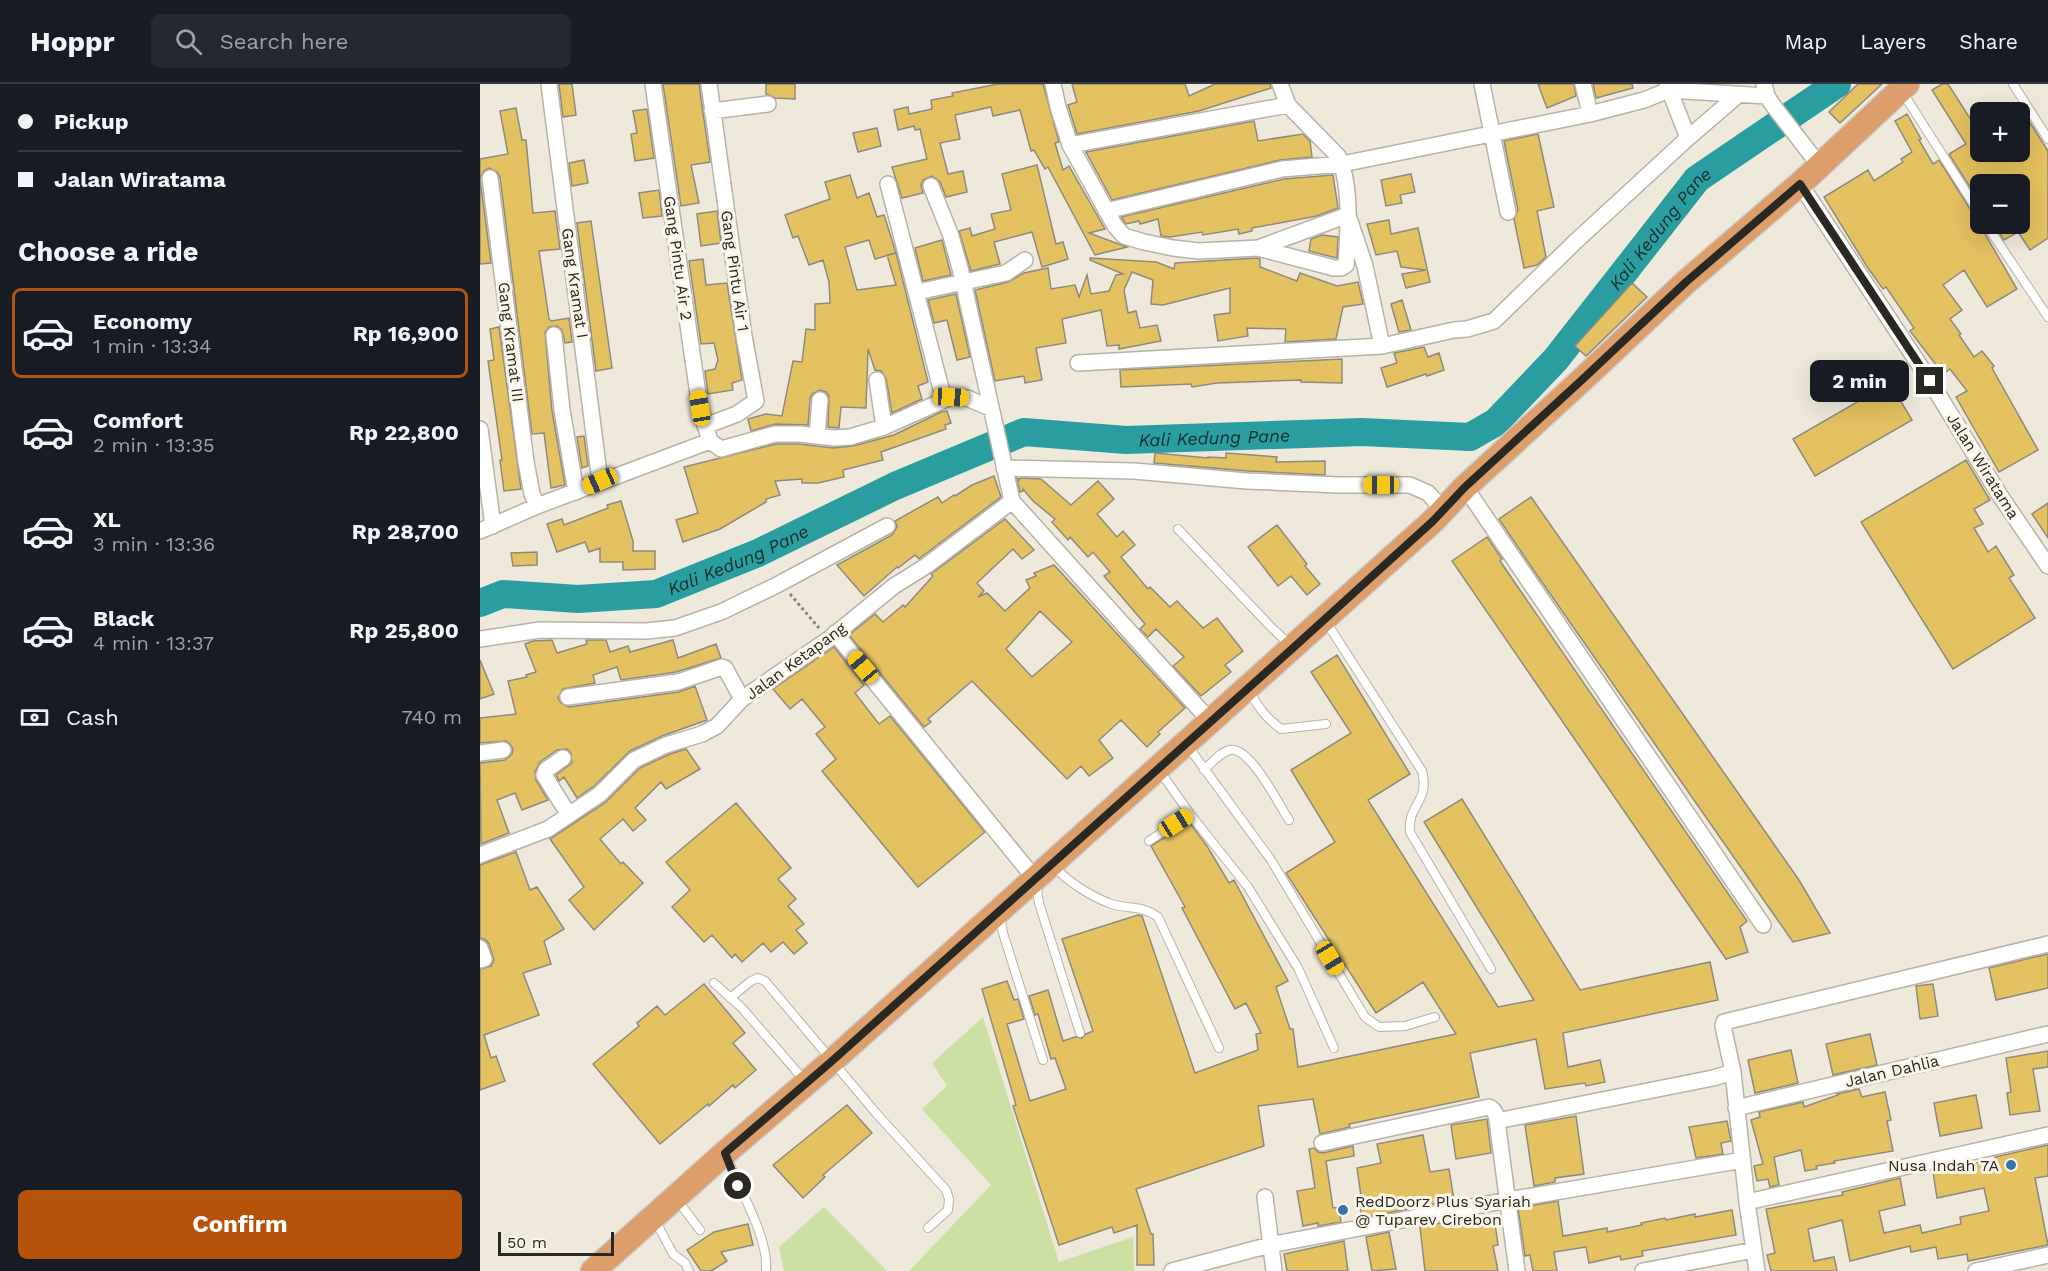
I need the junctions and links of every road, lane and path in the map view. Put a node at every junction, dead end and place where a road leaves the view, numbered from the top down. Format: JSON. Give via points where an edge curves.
{"nodes":[{"id":1,"x":549,"y":84,"type":"edge"},
{"id":2,"x":653,"y":84,"type":"edge"},
{"id":3,"x":709,"y":84,"type":"edge"},
{"id":4,"x":1053,"y":84,"type":"edge"},
{"id":5,"x":1280,"y":84,"type":"edge"},
{"id":6,"x":1482,"y":84,"type":"edge"},
{"id":7,"x":1583,"y":84,"type":"edge"},
{"id":8,"x":2013,"y":84,"type":"edge"},
{"id":9,"x":1671,"y":86,"type":"edge"},
{"id":10,"x":1903,"y":87,"type":"edge"},
{"id":11,"x":1738,"y":95,"type":"junction"},
{"id":12,"x":1768,"y":95,"type":"edge"},
{"id":13,"x":768,"y":104,"type":"dead end"},
{"id":14,"x":1288,"y":105,"type":"junction"},
{"id":15,"x":712,"y":111,"type":"junction"},
{"id":16,"x":1590,"y":114,"type":"junction"},
{"id":17,"x":1492,"y":134,"type":"junction"},
{"id":18,"x":1688,"y":138,"type":"junction"},
{"id":19,"x":2048,"y":139,"type":"edge"},
{"id":20,"x":1070,"y":145,"type":"junction"},
{"id":21,"x":1342,"y":164,"type":"junction"},
{"id":22,"x":1819,"y":165,"type":"junction"},
{"id":23,"x":490,"y":178,"type":"dead end"},
{"id":24,"x":888,"y":184,"type":"dead end"},
{"id":25,"x":1800,"y":184,"type":"junction"},
{"id":26,"x":931,"y":186,"type":"dead end"},
{"id":27,"x":1970,"y":198,"type":"edge"},
{"id":28,"x":1106,"y":211,"type":"junction"},
{"id":29,"x":1509,"y":212,"type":"dead end"},
{"id":30,"x":1348,"y":215,"type":"junction"},
{"id":31,"x":1993,"y":234,"type":"edge"},
{"id":32,"x":1258,"y":248,"type":"junction"},
{"id":33,"x":1025,"y":260,"type":"dead end"},
{"id":34,"x":964,"y":283,"type":"junction"},
{"id":35,"x":916,"y":292,"type":"junction"},
{"id":36,"x":2048,"y":317,"type":"edge"},
{"id":37,"x":554,"y":335,"type":"dead end"},
{"id":38,"x":1382,"y":346,"type":"junction"},
{"id":39,"x":1078,"y":363,"type":"dead end"},
{"id":40,"x":877,"y":380,"type":"dead end"},
{"id":41,"x":820,"y":400,"type":"dead end"},
{"id":42,"x":944,"y":400,"type":"junction"},
{"id":43,"x":991,"y":412,"type":"junction"},
{"id":44,"x":884,"y":427,"type":"junction"},
{"id":45,"x":480,"y":429,"type":"edge"},
{"id":46,"x":817,"y":436,"type":"junction"},
{"id":47,"x":710,"y":438,"type":"junction"},
{"id":48,"x":1003,"y":464,"type":"junction"},
{"id":49,"x":600,"y":481,"type":"junction"},
{"id":50,"x":1465,"y":487,"type":"junction"},
{"id":51,"x":576,"y":492,"type":"junction"},
{"id":52,"x":1012,"y":501,"type":"junction"},
{"id":53,"x":537,"y":506,"type":"junction"},
{"id":54,"x":1444,"y":511,"type":"junction"},
{"id":55,"x":887,"y":526,"type":"dead end"},
{"id":56,"x":486,"y":528,"type":"edge"},
{"id":57,"x":1178,"y":529,"type":"dead end"},
{"id":58,"x":2048,"y":566,"type":"edge"},
{"id":59,"x":781,"y":584,"type":"junction"},
{"id":60,"x":1324,"y":619,"type":"junction"},
{"id":61,"x":832,"y":636,"type":"junction"},
{"id":62,"x":480,"y":639,"type":"edge"},
{"id":63,"x":1293,"y":648,"type":"junction"},
{"id":64,"x":1248,"y":688,"type":"junction"},
{"id":65,"x":568,"y":697,"type":"dead end"},
{"id":66,"x":742,"y":699,"type":"junction"},
{"id":67,"x":1210,"y":722,"type":"junction"},
{"id":68,"x":1326,"y":724,"type":"dead end"},
{"id":69,"x":1186,"y":744,"type":"junction"},
{"id":70,"x":503,"y":750,"type":"dead end"},
{"id":71,"x":480,"y":753,"type":"edge"},
{"id":72,"x":563,"y":758,"type":"dead end"},
{"id":73,"x":1158,"y":769,"type":"junction"},
{"id":74,"x":1204,"y":770,"type":"junction"},
{"id":75,"x":1190,"y":814,"type":"junction"},
{"id":76,"x":569,"y":815,"type":"junction"},
{"id":77,"x":1289,"y":820,"type":"dead end"},
{"id":78,"x":1149,"y":841,"type":"dead end"},
{"id":79,"x":480,"y":855,"type":"edge"},
{"id":80,"x":1043,"y":872,"type":"junction"},
{"id":81,"x":999,"y":911,"type":"junction"},
{"id":82,"x":1763,"y":925,"type":"dead end"},
{"id":83,"x":2048,"y":944,"type":"edge"},
{"id":84,"x":480,"y":948,"type":"edge"},
{"id":85,"x":480,"y":960,"type":"edge"},
{"id":86,"x":1491,"y":969,"type":"dead end"},
{"id":87,"x":714,"y":983,"type":"dead end"},
{"id":88,"x":730,"y":998,"type":"junction"},
{"id":89,"x":1435,"y":1017,"type":"dead end"},
{"id":90,"x":1080,"y":1033,"type":"dead end"},
{"id":91,"x":2048,"y":1034,"type":"edge"},
{"id":92,"x":1219,"y":1047,"type":"dead end"},
{"id":93,"x":1334,"y":1048,"type":"dead end"},
{"id":94,"x":1043,"y":1060,"type":"dead end"},
{"id":95,"x":832,"y":1061,"type":"junction"},
{"id":96,"x":1733,"y":1072,"type":"junction"},
{"id":97,"x":807,"y":1083,"type":"junction"},
{"id":98,"x":1736,"y":1108,"type":"junction"},
{"id":99,"x":1497,"y":1121,"type":"junction"},
{"id":100,"x":2048,"y":1135,"type":"edge"},
{"id":101,"x":1322,"y":1143,"type":"dead end"},
{"id":102,"x":725,"y":1153,"type":"junction"},
{"id":103,"x":1743,"y":1160,"type":"junction"},
{"id":104,"x":675,"y":1197,"type":"junction"},
{"id":105,"x":1265,"y":1197,"type":"dead end"},
{"id":106,"x":1508,"y":1200,"type":"junction"},
{"id":107,"x":1747,"y":1202,"type":"junction"},
{"id":108,"x":653,"y":1216,"type":"junction"},
{"id":109,"x":928,"y":1228,"type":"dead end"},
{"id":110,"x":700,"y":1230,"type":"dead end"},
{"id":111,"x":1270,"y":1245,"type":"junction"},
{"id":112,"x":1754,"y":1250,"type":"junction"},
{"id":113,"x":2048,"y":1255,"type":"edge"},
{"id":114,"x":593,"y":1271,"type":"edge"},
{"id":115,"x":689,"y":1271,"type":"edge"},
{"id":116,"x":766,"y":1271,"type":"edge"},
{"id":117,"x":1172,"y":1271,"type":"edge"},
{"id":118,"x":1274,"y":1271,"type":"edge"},
{"id":119,"x":1517,"y":1271,"type":"edge"},
{"id":120,"x":1642,"y":1271,"type":"edge"},
{"id":121,"x":1757,"y":1271,"type":"edge"},
{"id":122,"x":1976,"y":1271,"type":"edge"}],
"edges":[{"from":1,"to":49,"type":"street","name":"Gang Kramat I"},
{"from":2,"to":47,"type":"street","name":"Gang Pintu Air 2","via":[[698,396]]},
{"from":3,"to":15,"type":"street","name":"Gang Pintu Air 1"},
{"from":4,"to":20,"type":"street"},
{"from":5,"to":14,"type":"street"},
{"from":6,"to":17,"type":"street"},
{"from":7,"to":16,"type":"street"},
{"from":8,"to":19,"type":"lane"},
{"from":9,"to":11,"type":"street"},
{"from":9,"to":16,"type":"street","via":[[1644,100]]},
{"from":9,"to":18,"type":"street"},
{"from":10,"to":22,"type":"highway"},
{"from":10,"to":27,"type":"lane"},
{"from":11,"to":12,"type":"street"},
{"from":11,"to":18,"type":"street"},
{"from":12,"to":22,"type":"street"},
{"from":13,"to":15,"type":"street"},
{"from":14,"to":20,"type":"street"},
{"from":14,"to":21,"type":"street"},
{"from":15,"to":47,"type":"street","name":"Gang Pintu Air 1","via":[[756,401]]},
{"from":16,"to":17,"type":"street"},
{"from":17,"to":21,"type":"street"},
{"from":17,"to":29,"type":"street"},
{"from":18,"to":38,"type":"street","via":[[1494,321]]},
{"from":20,"to":28,"type":"street"},
{"from":21,"to":28,"type":"street","via":[[1282,169]]},
{"from":21,"to":30,"type":"street"},
{"from":22,"to":25,"type":"highway"},
{"from":23,"to":53,"type":"street","name":"Gang Kramat III","via":[[526,462]]},
{"from":24,"to":35,"type":"street"},
{"from":25,"to":50,"type":"highway","via":[[1686,282]]},
{"from":25,"to":58,"type":"street","name":"Jalan Wiratama"},
{"from":26,"to":34,"type":"street"},
{"from":28,"to":32,"type":"street","via":[[1118,231],[1143,242],[1199,251]]},
{"from":30,"to":32,"type":"street"},
{"from":30,"to":32,"type":"street","via":[[1347,265],[1341,268]]},
{"from":30,"to":38,"type":"street","via":[[1365,266]]},
{"from":31,"to":36,"type":"lane"},
{"from":33,"to":34,"type":"street","via":[[1006,273]]},
{"from":34,"to":35,"type":"street"},
{"from":34,"to":43,"type":"street"},
{"from":35,"to":42,"type":"street"},
{"from":37,"to":51,"type":"street"},
{"from":38,"to":39,"type":"street"},
{"from":40,"to":44,"type":"street"},
{"from":41,"to":46,"type":"street"},
{"from":42,"to":43,"type":"street","via":[[967,398]]},
{"from":42,"to":44,"type":"street"},
{"from":43,"to":48,"type":"street"},
{"from":44,"to":46,"type":"street","via":[[850,437]]},
{"from":45,"to":56,"type":"street"},
{"from":46,"to":47,"type":"street","via":[[775,434],[726,449]]},
{"from":47,"to":49,"type":"street"},
{"from":48,"to":52,"type":"street"},
{"from":48,"to":54,"type":"street","via":[[1247,481],[1410,485],[1428,493]]},
{"from":49,"to":51,"type":"street"},
{"from":50,"to":54,"type":"highway"},
{"from":50,"to":82,"type":"street"},
{"from":51,"to":53,"type":"street"},
{"from":52,"to":61,"type":"street","name":"Jalan Ketapang"},
{"from":52,"to":67,"type":"street"},
{"from":53,"to":56,"type":"street"},
{"from":54,"to":60,"type":"highway"},
{"from":55,"to":59,"type":"street"},
{"from":57,"to":63,"type":"lane"},
{"from":59,"to":61,"type":"path"},
{"from":59,"to":62,"type":"street","via":[[675,628],[540,630]]},
{"from":60,"to":63,"type":"highway"},
{"from":60,"to":86,"type":"lane","via":[[1422,771],[1424,792],[1411,815],[1410,832]]},
{"from":61,"to":66,"type":"street","name":"Jalan Ketapang"},
{"from":61,"to":80,"type":"street"},
{"from":63,"to":64,"type":"highway"},
{"from":64,"to":67,"type":"highway"},
{"from":64,"to":68,"type":"lane","via":[[1259,709],[1281,729]]},
{"from":65,"to":66,"type":"street","via":[[678,681],[722,667]]},
{"from":66,"to":76,"type":"street","name":"Jalan Ketapang","via":[[717,726],[633,760],[600,794]]},
{"from":67,"to":69,"type":"highway"},
{"from":69,"to":73,"type":"highway"},
{"from":69,"to":74,"type":"lane"},
{"from":70,"to":71,"type":"street"},
{"from":72,"to":76,"type":"street","via":[[544,775]]},
{"from":73,"to":75,"type":"lane"},
{"from":73,"to":80,"type":"highway"},
{"from":74,"to":77,"type":"lane","via":[[1224,752],[1240,751],[1256,768]]},
{"from":74,"to":89,"type":"lane","via":[[1271,860],[1365,1017],[1379,1027],[1405,1026]]},
{"from":75,"to":78,"type":"lane"},
{"from":75,"to":93,"type":"lane","via":[[1248,887],[1298,968]]},
{"from":76,"to":79,"type":"street","name":"Jalan Ketapang","via":[[548,829]]},
{"from":80,"to":81,"type":"highway"},
{"from":80,"to":90,"type":"lane","via":[[1040,903]]},
{"from":80,"to":92,"type":"lane","via":[[1065,878],[1110,904],[1144,909],[1158,917]]},
{"from":81,"to":94,"type":"lane"},
{"from":81,"to":95,"type":"highway"},
{"from":83,"to":96,"type":"street","via":[[1726,1020],[1723,1026]]},
{"from":84,"to":85,"type":"street","via":[[484,959]]},
{"from":87,"to":88,"type":"lane"},
{"from":88,"to":95,"type":"lane","via":[[751,981],[765,981]]},
{"from":88,"to":97,"type":"lane"},
{"from":91,"to":98,"type":"street","name":"Jalan Dahlia"},
{"from":95,"to":97,"type":"highway"},
{"from":95,"to":109,"type":"lane","via":[[946,1190],[948,1210]]},
{"from":96,"to":98,"type":"street"},
{"from":96,"to":99,"type":"street"},
{"from":97,"to":102,"type":"highway"},
{"from":98,"to":103,"type":"street"},
{"from":99,"to":101,"type":"street","via":[[1495,1111],[1489,1107]]},
{"from":99,"to":106,"type":"street"},
{"from":100,"to":107,"type":"street"},
{"from":102,"to":104,"type":"highway"},
{"from":102,"to":116,"type":"lane","via":[[759,1231],[767,1257]]},
{"from":103,"to":106,"type":"street"},
{"from":103,"to":107,"type":"street"},
{"from":104,"to":108,"type":"highway"},
{"from":104,"to":110,"type":"lane"},
{"from":105,"to":111,"type":"street"},
{"from":106,"to":111,"type":"street"},
{"from":106,"to":119,"type":"street"},
{"from":107,"to":112,"type":"street"},
{"from":108,"to":114,"type":"highway"},
{"from":108,"to":115,"type":"lane","via":[[673,1254],[686,1263]]},
{"from":111,"to":117,"type":"street"},
{"from":111,"to":118,"type":"street"},
{"from":112,"to":120,"type":"street"},
{"from":112,"to":121,"type":"street"},
{"from":113,"to":122,"type":"street"}]}
